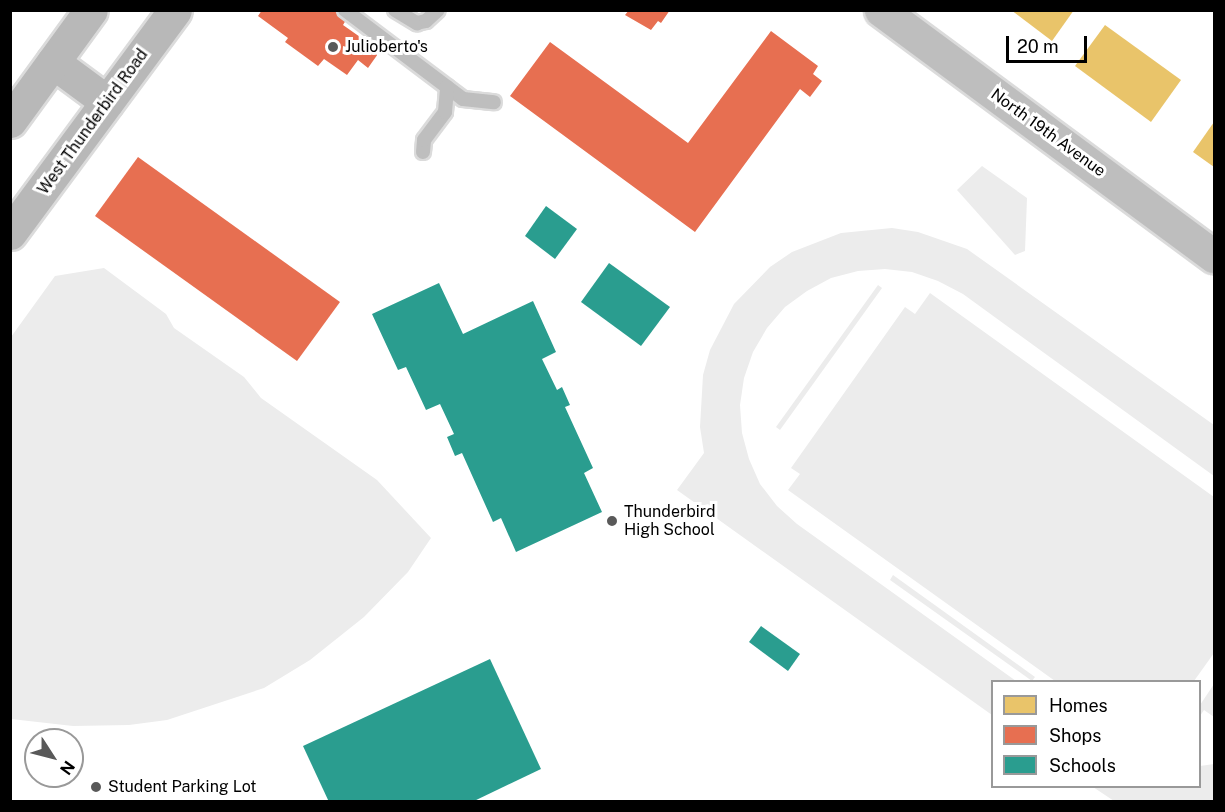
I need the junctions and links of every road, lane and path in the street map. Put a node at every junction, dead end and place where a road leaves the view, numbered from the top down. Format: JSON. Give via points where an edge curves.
{"nodes":[{"id":1,"x":91,"y":10,"type":"edge"},
{"id":2,"x":175,"y":10,"type":"edge"},
{"id":3,"x":345,"y":10,"type":"edge"},
{"id":4,"x":395,"y":10,"type":"edge"},
{"id":5,"x":438,"y":10,"type":"edge"},
{"id":6,"x":881,"y":10,"type":"edge"},
{"id":7,"x":53,"y":62,"type":"junction"},
{"id":8,"x":447,"y":87,"type":"junction"},
{"id":9,"x":107,"y":102,"type":"junction"},
{"id":10,"x":494,"y":102,"type":"dead end"},
{"id":11,"x":10,"y":121,"type":"edge"},
{"id":12,"x":423,"y":152,"type":"dead end"},
{"id":13,"x":10,"y":233,"type":"edge"},
{"id":14,"x":1215,"y":256,"type":"edge"}],
"edges":[{"from":1,"to":7,"type":"main road"},
{"from":2,"to":9,"type":"main road","name":"West Thunderbird Road"},
{"from":3,"to":8,"type":"lane"},
{"from":4,"to":5,"type":"lane","via":[[417,23],[426,21]]},
{"from":6,"to":14,"type":"main road","name":"North 19th Avenue"},
{"from":7,"to":9,"type":"main road"},
{"from":7,"to":11,"type":"main road"},
{"from":8,"to":10,"type":"lane","via":[[463,99]]},
{"from":8,"to":12,"type":"lane","via":[[445,112],[424,140]]},
{"from":9,"to":13,"type":"main road","name":"West Thunderbird Road"}]}
